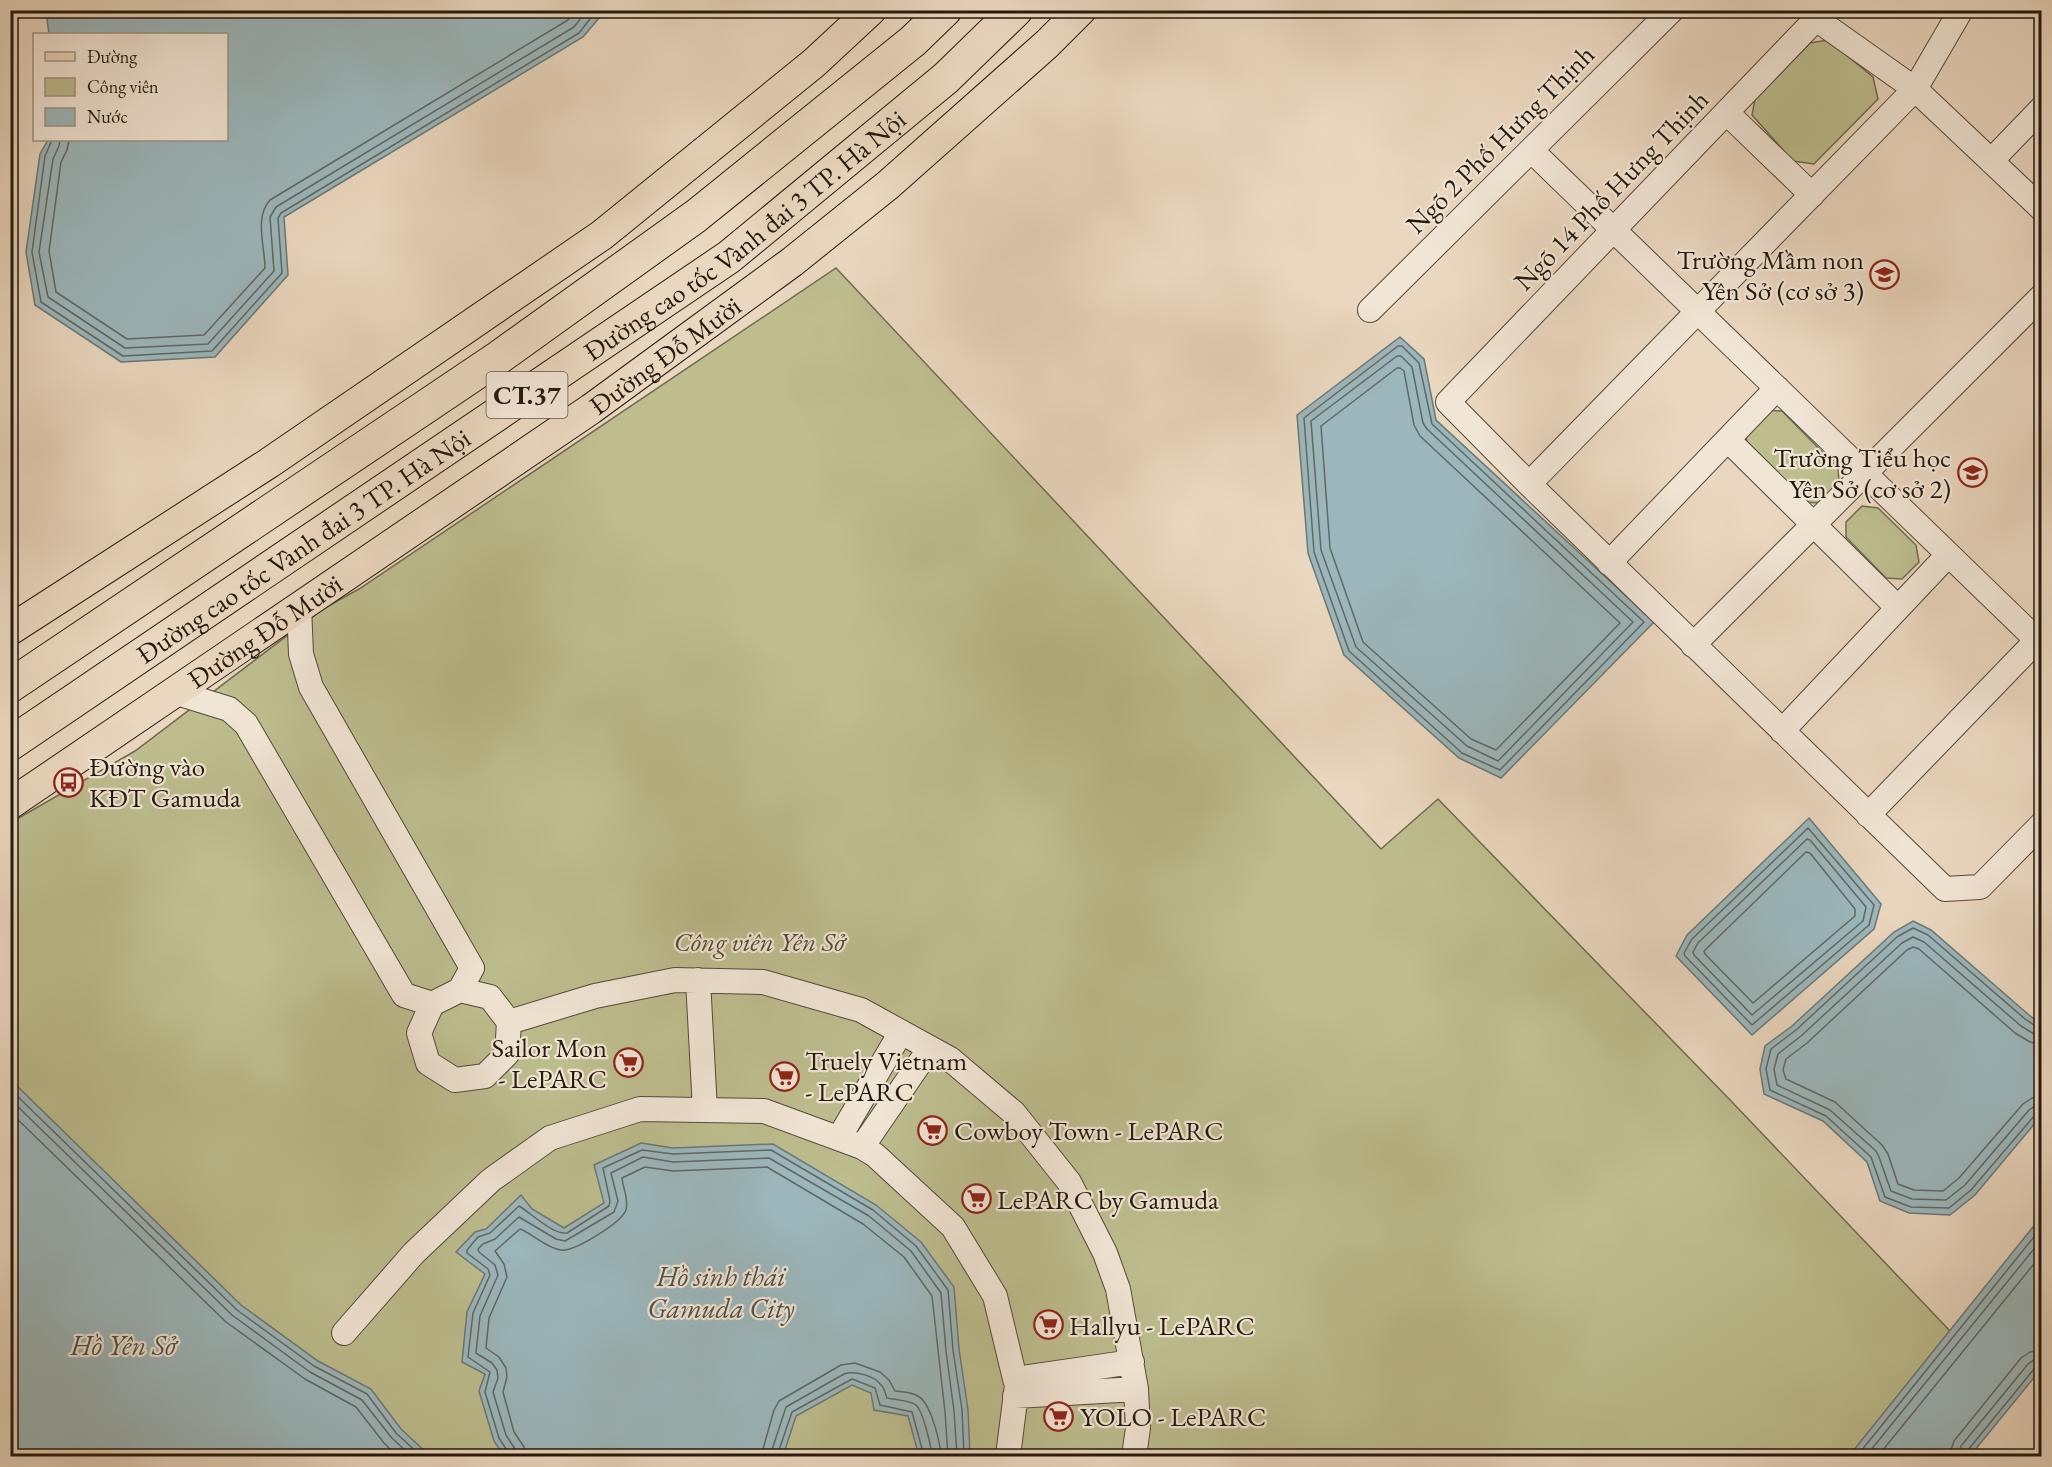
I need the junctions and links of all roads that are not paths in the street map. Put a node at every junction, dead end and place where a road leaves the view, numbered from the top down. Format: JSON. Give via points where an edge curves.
{"nodes":[{"id":1,"x":871,"y":10,"type":"edge"},
{"id":2,"x":945,"y":10,"type":"edge"},
{"id":3,"x":1016,"y":10,"type":"edge"},
{"id":4,"x":1081,"y":10,"type":"edge"},
{"id":5,"x":1672,"y":10,"type":"edge"},
{"id":6,"x":1961,"y":10,"type":"edge"},
{"id":7,"x":1915,"y":89,"type":"junction"},
{"id":8,"x":2042,"y":108,"type":"edge"},
{"id":9,"x":1727,"y":113,"type":"junction"},
{"id":10,"x":1531,"y":150,"type":"junction"},
{"id":11,"x":1991,"y":161,"type":"junction"},
{"id":12,"x":1812,"y":195,"type":"junction"},
{"id":13,"x":2042,"y":209,"type":"edge"},
{"id":14,"x":1614,"y":231,"type":"junction"},
{"id":15,"x":2042,"y":296,"type":"edge"},
{"id":16,"x":1370,"y":310,"type":"dead end"},
{"id":17,"x":1698,"y":312,"type":"junction"},
{"id":18,"x":1777,"y":388,"type":"junction"},
{"id":19,"x":1728,"y":440,"type":"junction"},
{"id":20,"x":1864,"y":473,"type":"junction"},
{"id":21,"x":1529,"y":484,"type":"junction"},
{"id":22,"x":1814,"y":524,"type":"junction"},
{"id":23,"x":1948,"y":555,"type":"junction"},
{"id":24,"x":1609,"y":563,"type":"junction"},
{"id":25,"x":299,"y":607,"type":"junction"},
{"id":26,"x":1898,"y":608,"type":"junction"},
{"id":27,"x":10,"y":630,"type":"edge"},
{"id":28,"x":2040,"y":640,"type":"edge"},
{"id":29,"x":1694,"y":645,"type":"junction"},
{"id":30,"x":10,"y":686,"type":"edge"},
{"id":31,"x":174,"y":692,"type":"junction"},
{"id":32,"x":1782,"y":731,"type":"junction"},
{"id":33,"x":10,"y":744,"type":"edge"},
{"id":34,"x":10,"y":804,"type":"edge"},
{"id":35,"x":1868,"y":816,"type":"junction"},
{"id":36,"x":2042,"y":824,"type":"edge"},
{"id":37,"x":704,"y":980,"type":"junction"},
{"id":38,"x":460,"y":990,"type":"junction"},
{"id":39,"x":432,"y":1004,"type":"junction"},
{"id":40,"x":509,"y":1022,"type":"junction"},
{"id":41,"x":901,"y":1032,"type":"junction"},
{"id":42,"x":930,"y":1048,"type":"junction"},
{"id":43,"x":710,"y":1110,"type":"junction"},
{"id":44,"x":839,"y":1138,"type":"junction"},
{"id":45,"x":862,"y":1147,"type":"junction"},
{"id":46,"x":344,"y":1333,"type":"dead end"},
{"id":47,"x":1132,"y":1362,"type":"junction"},
{"id":48,"x":1015,"y":1387,"type":"junction"},
{"id":49,"x":1136,"y":1389,"type":"junction"},
{"id":50,"x":1008,"y":1456,"type":"edge"},
{"id":51,"x":1134,"y":1456,"type":"edge"}],
"edges":[{"from":1,"to":27,"type":"main road","via":[[814,63],[602,236],[269,463]]},
{"from":2,"to":30,"type":"highway","name":"Đường cao tốc Vành đai 3 TP. Hà Nội","number":"CT.37","via":[[913,41],[696,216],[498,358]]},
{"from":3,"to":33,"type":"highway","name":"Đường cao tốc Vành đai 3 TP. Hà Nội","number":"CT.37","via":[[946,78],[729,257]]},
{"from":4,"to":25,"type":"main road","name":"Đường Đỗ Mười","via":[[888,185],[792,262],[591,409]]},
{"from":5,"to":10,"type":"street","name":"Ngõ 2 Phố Hưng Thịnh"},
{"from":6,"to":7,"type":"street"},
{"from":7,"to":9,"type":"street","name":"Ngõ 14 Phố Hưng Thịnh","via":[[1816,19]]},
{"from":7,"to":11,"type":"street"},
{"from":7,"to":12,"type":"street"},
{"from":8,"to":11,"type":"street"},
{"from":9,"to":12,"type":"street"},
{"from":9,"to":14,"type":"street","name":"Ngõ 14 Phố Hưng Thịnh"},
{"from":10,"to":14,"type":"street"},
{"from":10,"to":16,"type":"street","name":"Ngõ 2 Phố Hưng Thịnh"},
{"from":11,"to":13,"type":"street"},
{"from":12,"to":17,"type":"street"},
{"from":14,"to":17,"type":"street"},
{"from":14,"to":21,"type":"street","name":"Ngõ 14 Phố Hưng Thịnh","via":[[1448,402]]},
{"from":15,"to":20,"type":"street"},
{"from":17,"to":18,"type":"street"},
{"from":17,"to":21,"type":"street"},
{"from":18,"to":19,"type":"street"},
{"from":18,"to":20,"type":"street"},
{"from":19,"to":22,"type":"street"},
{"from":19,"to":24,"type":"street"},
{"from":20,"to":22,"type":"street"},
{"from":20,"to":23,"type":"street"},
{"from":21,"to":24,"type":"street"},
{"from":22,"to":26,"type":"street"},
{"from":22,"to":29,"type":"street"},
{"from":23,"to":26,"type":"street"},
{"from":23,"to":28,"type":"street"},
{"from":24,"to":29,"type":"street"},
{"from":25,"to":31,"type":"main road","name":"Đường Đỗ Mười"},
{"from":25,"to":38,"type":"street","via":[[301,654],[310,687],[472,968]]},
{"from":26,"to":32,"type":"street"},
{"from":28,"to":35,"type":"street"},
{"from":29,"to":32,"type":"street"},
{"from":31,"to":34,"type":"main road","name":"Đường Đỗ Mười"},
{"from":31,"to":39,"type":"street","via":[[229,709],[246,724],[404,994]]},
{"from":32,"to":35,"type":"street"},
{"from":35,"to":36,"type":"street","via":[[1945,889],[1980,888]]},
{"from":37,"to":40,"type":"street","via":[[675,980],[595,996]]},
{"from":37,"to":41,"type":"street","via":[[763,982],[861,1010]]},
{"from":37,"to":43,"type":"street"},
{"from":38,"to":39,"type":"street"},
{"from":38,"to":40,"type":"street","via":[[490,997]]},
{"from":39,"to":40,"type":"street","via":[[419,1033],[428,1063],[454,1080],[485,1076],[493,1069],[507,1053]]},
{"from":41,"to":42,"type":"street"},
{"from":41,"to":44,"type":"street"},
{"from":42,"to":45,"type":"street"},
{"from":42,"to":47,"type":"street","via":[[950,1059],[1014,1113],[1069,1182],[1105,1253],[1118,1289]]},
{"from":43,"to":44,"type":"street","via":[[765,1112]]},
{"from":43,"to":46,"type":"street","via":[[640,1108],[550,1138],[491,1180],[431,1236]]},
{"from":44,"to":45,"type":"street"},
{"from":45,"to":48,"type":"street","via":[[953,1227],[995,1296]]},
{"from":47,"to":48,"type":"street"},
{"from":47,"to":49,"type":"street"},
{"from":48,"to":49,"type":"street"},
{"from":48,"to":50,"type":"street"},
{"from":49,"to":51,"type":"street","via":[[1138,1428]]}]}
